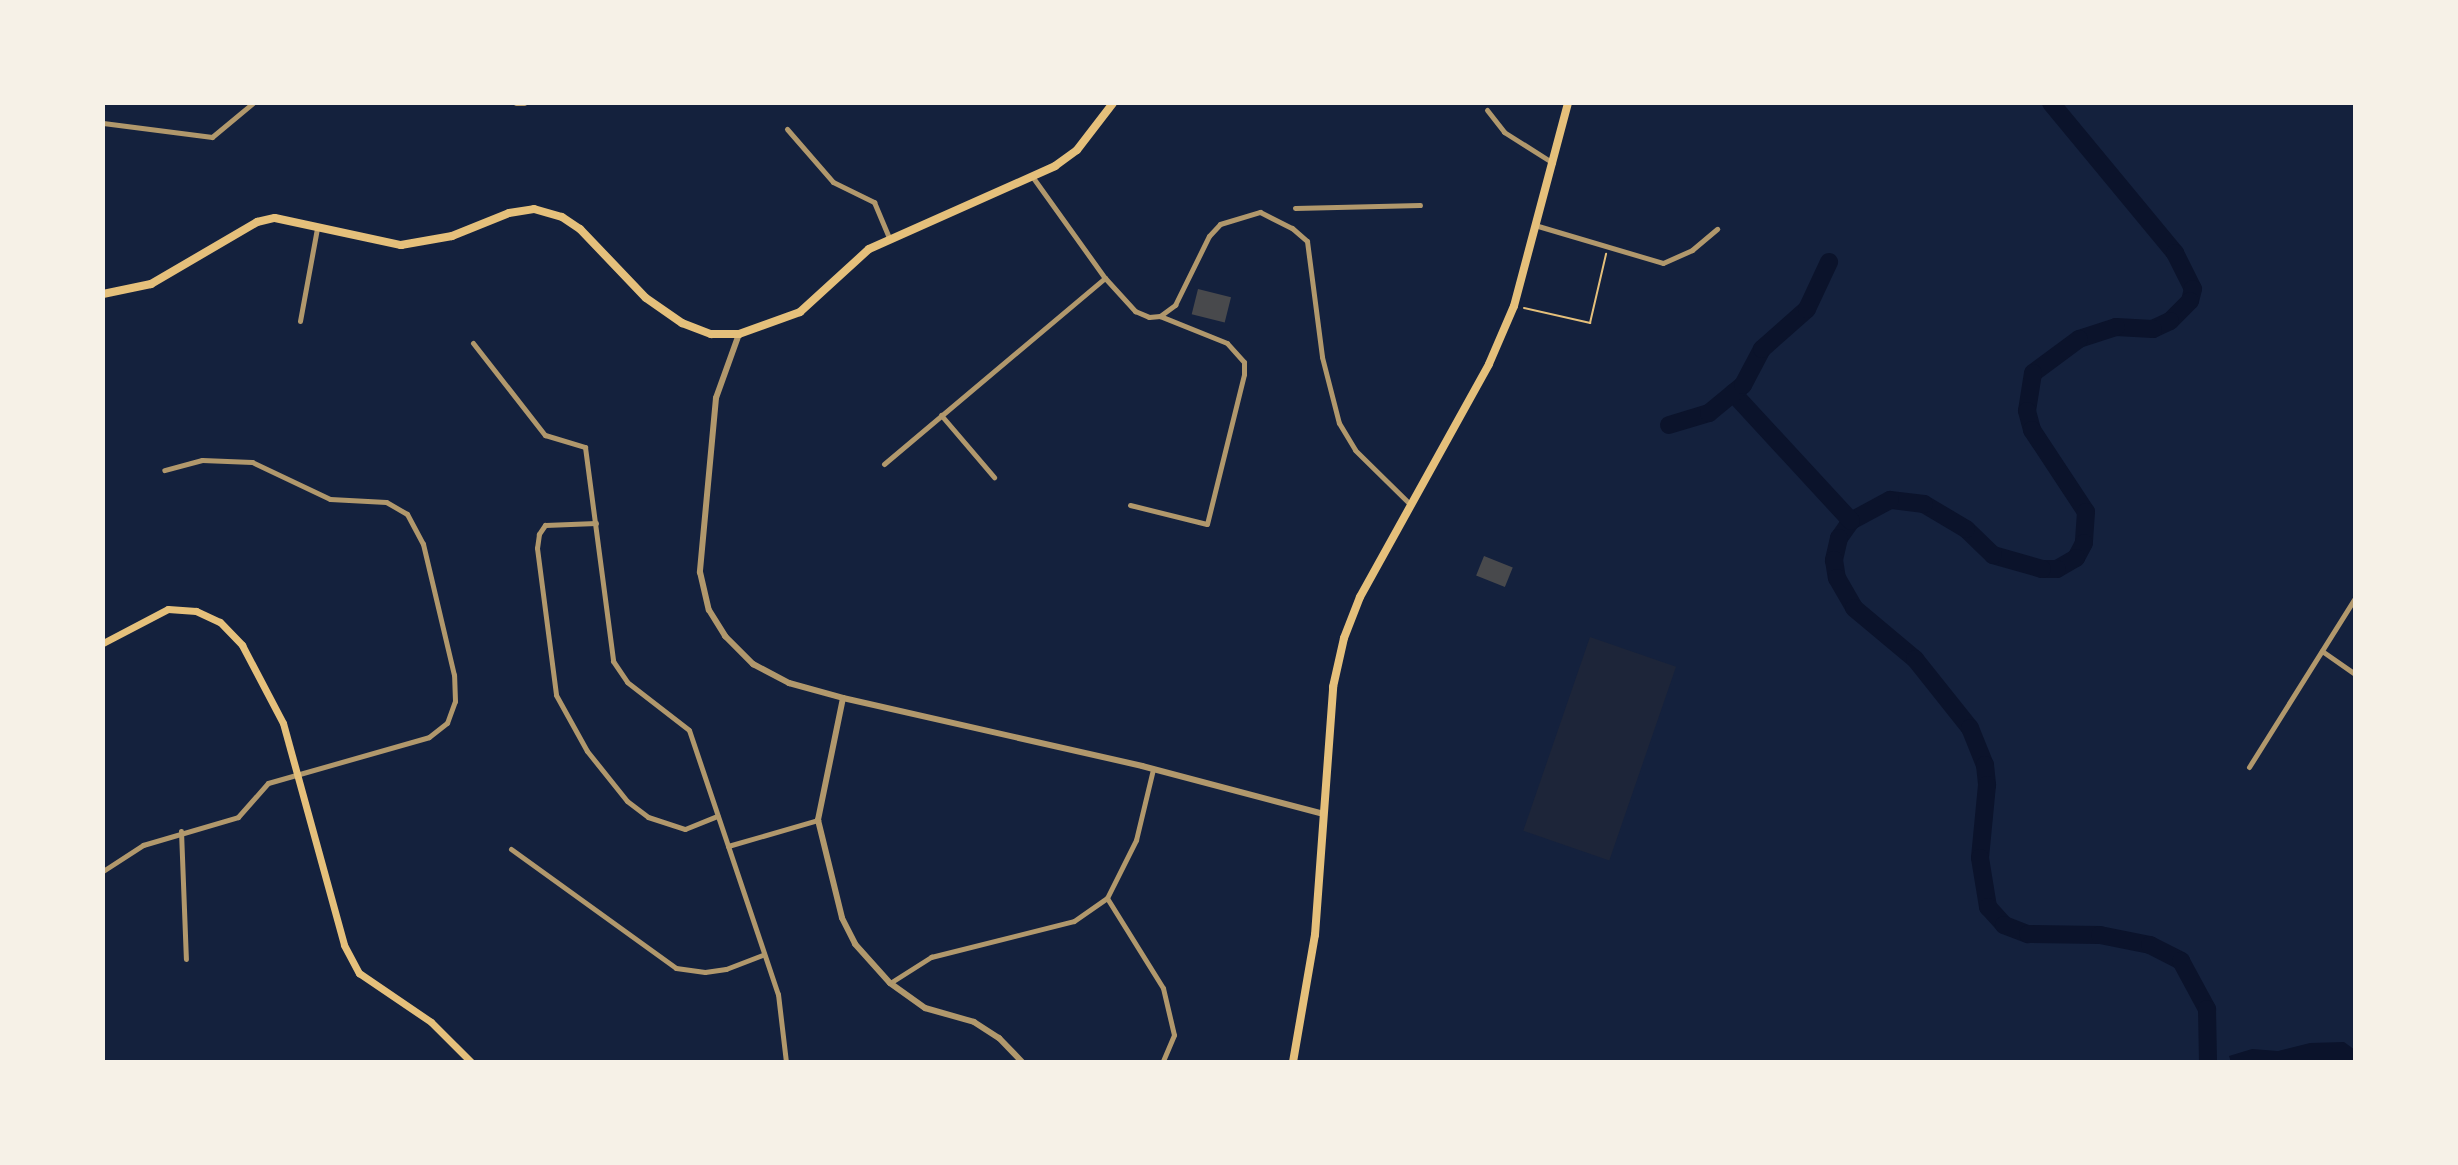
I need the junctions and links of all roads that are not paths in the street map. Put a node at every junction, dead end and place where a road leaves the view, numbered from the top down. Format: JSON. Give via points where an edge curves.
{"nodes":[{"id":1,"x":253,"y":103,"type":"edge"},
{"id":2,"x":516,"y":103,"type":"edge"},
{"id":3,"x":524,"y":103,"type":"edge"},
{"id":4,"x":1113,"y":103,"type":"edge"},
{"id":5,"x":1568,"y":103,"type":"edge"},
{"id":6,"x":1487,"y":110,"type":"dead end"},
{"id":7,"x":103,"y":123,"type":"edge"},
{"id":8,"x":787,"y":129,"type":"dead end"},
{"id":9,"x":1553,"y":163,"type":"junction"},
{"id":10,"x":1034,"y":179,"type":"junction"},
{"id":11,"x":1420,"y":205,"type":"dead end"},
{"id":12,"x":1295,"y":208,"type":"dead end"},
{"id":13,"x":1538,"y":226,"type":"junction"},
{"id":14,"x":317,"y":228,"type":"junction"},
{"id":15,"x":1717,"y":229,"type":"dead end"},
{"id":16,"x":890,"y":240,"type":"junction"},
{"id":17,"x":1105,"y":278,"type":"junction"},
{"id":18,"x":103,"y":294,"type":"edge"},
{"id":19,"x":1160,"y":316,"type":"junction"},
{"id":20,"x":300,"y":321,"type":"dead end"},
{"id":21,"x":739,"y":334,"type":"junction"},
{"id":22,"x":473,"y":343,"type":"dead end"},
{"id":23,"x":941,"y":415,"type":"junction"},
{"id":24,"x":884,"y":464,"type":"dead end"},
{"id":25,"x":164,"y":470,"type":"dead end"},
{"id":26,"x":994,"y":477,"type":"dead end"},
{"id":27,"x":1130,"y":505,"type":"dead end"},
{"id":28,"x":1411,"y":506,"type":"junction"},
{"id":29,"x":596,"y":523,"type":"junction"},
{"id":30,"x":2355,"y":598,"type":"edge"},
{"id":31,"x":103,"y":643,"type":"edge"},
{"id":32,"x":2322,"y":651,"type":"junction"},
{"id":33,"x":2355,"y":674,"type":"edge"},
{"id":34,"x":843,"y":698,"type":"junction"},
{"id":35,"x":2249,"y":767,"type":"dead end"},
{"id":36,"x":1153,"y":769,"type":"junction"},
{"id":37,"x":299,"y":775,"type":"junction"},
{"id":38,"x":1324,"y":814,"type":"junction"},
{"id":39,"x":718,"y":816,"type":"junction"},
{"id":40,"x":818,"y":820,"type":"junction"},
{"id":41,"x":181,"y":831,"type":"junction"},
{"id":42,"x":728,"y":846,"type":"junction"},
{"id":43,"x":511,"y":849,"type":"dead end"},
{"id":44,"x":103,"y":871,"type":"edge"},
{"id":45,"x":1107,"y":898,"type":"junction"},
{"id":46,"x":762,"y":955,"type":"junction"},
{"id":47,"x":186,"y":959,"type":"dead end"},
{"id":48,"x":890,"y":983,"type":"junction"},
{"id":49,"x":1163,"y":1061,"type":"edge"},
{"id":50,"x":471,"y":1062,"type":"edge"},
{"id":51,"x":786,"y":1062,"type":"edge"},
{"id":52,"x":1022,"y":1062,"type":"edge"},
{"id":53,"x":1293,"y":1062,"type":"edge"}],
"edges":[{"from":1,"to":7,"type":"street","via":[[212,137]]},
{"from":2,"to":3,"type":"street"},
{"from":4,"to":10,"type":"main road","via":[[1077,150]]},
{"from":5,"to":9,"type":"main road"},
{"from":6,"to":9,"type":"street","via":[[1504,132]]},
{"from":8,"to":16,"type":"street","via":[[834,182],[874,202]]},
{"from":9,"to":13,"type":"main road"},
{"from":10,"to":16,"type":"main road"},
{"from":10,"to":17,"type":"street"},
{"from":11,"to":12,"type":"street"},
{"from":13,"to":15,"type":"street","via":[[1651,262],[1671,261]]},
{"from":13,"to":28,"type":"main road","via":[[1514,306],[1489,364]]},
{"from":14,"to":18,"type":"main road","via":[[275,218],[257,222],[151,284]]},
{"from":14,"to":20,"type":"street"},
{"from":14,"to":21,"type":"main road","via":[[401,246],[452,236],[509,213],[534,209],[562,217],[580,229],[646,298],[682,323],[711,334]]},
{"from":16,"to":21,"type":"main road","via":[[849,262],[800,312]]},
{"from":17,"to":19,"type":"street","via":[[1135,311]]},
{"from":17,"to":23,"type":"street"},
{"from":19,"to":27,"type":"street","via":[[1227,343],[1244,362],[1244,374],[1208,524]]},
{"from":19,"to":28,"type":"street","via":[[1175,304],[1201,250],[1220,225],[1260,212],[1292,228],[1307,241],[1322,357],[1339,423],[1355,450]]},
{"from":21,"to":34,"type":"street","via":[[716,398],[709,450],[700,572],[709,610],[725,636],[753,664],[789,683]]},
{"from":22,"to":29,"type":"street","via":[[545,435],[585,447]]},
{"from":23,"to":24,"type":"street"},
{"from":23,"to":26,"type":"street"},
{"from":25,"to":37,"type":"street","via":[[202,460],[252,462],[330,499],[386,502],[407,514],[423,544],[454,675],[454,701],[447,723],[429,737]]},
{"from":28,"to":38,"type":"main road","via":[[1350,619],[1337,660]]},
{"from":29,"to":39,"type":"street","via":[[613,660],[627,682],[689,730]]},
{"from":29,"to":39,"type":"street","via":[[545,525],[539,534],[539,569],[556,695],[587,751],[627,801],[648,817],[685,830]]},
{"from":30,"to":32,"type":"street"},
{"from":31,"to":37,"type":"main road","via":[[168,609],[196,611],[220,622],[242,645],[264,682]]},
{"from":32,"to":33,"type":"street"},
{"from":32,"to":35,"type":"street"},
{"from":34,"to":36,"type":"street"},
{"from":34,"to":40,"type":"street"},
{"from":36,"to":38,"type":"street"},
{"from":36,"to":45,"type":"street","via":[[1136,840]]},
{"from":37,"to":41,"type":"street","via":[[268,783],[238,817]]},
{"from":37,"to":50,"type":"main road","via":[[344,945],[359,973],[439,1027]]},
{"from":38,"to":53,"type":"main road","via":[[1315,935]]},
{"from":39,"to":42,"type":"street"},
{"from":40,"to":42,"type":"street"},
{"from":40,"to":48,"type":"street","via":[[842,918],[855,944]]},
{"from":41,"to":44,"type":"street","via":[[143,845]]},
{"from":41,"to":47,"type":"street"},
{"from":42,"to":46,"type":"street"},
{"from":43,"to":46,"type":"street","via":[[676,968],[715,971]]},
{"from":45,"to":48,"type":"street","via":[[1074,921],[930,957]]},
{"from":45,"to":49,"type":"street","via":[[1163,988],[1174,1035]]},
{"from":46,"to":51,"type":"street","via":[[784,1022]]},
{"from":48,"to":52,"type":"street","via":[[925,1008],[974,1022],[999,1038]]}]}
